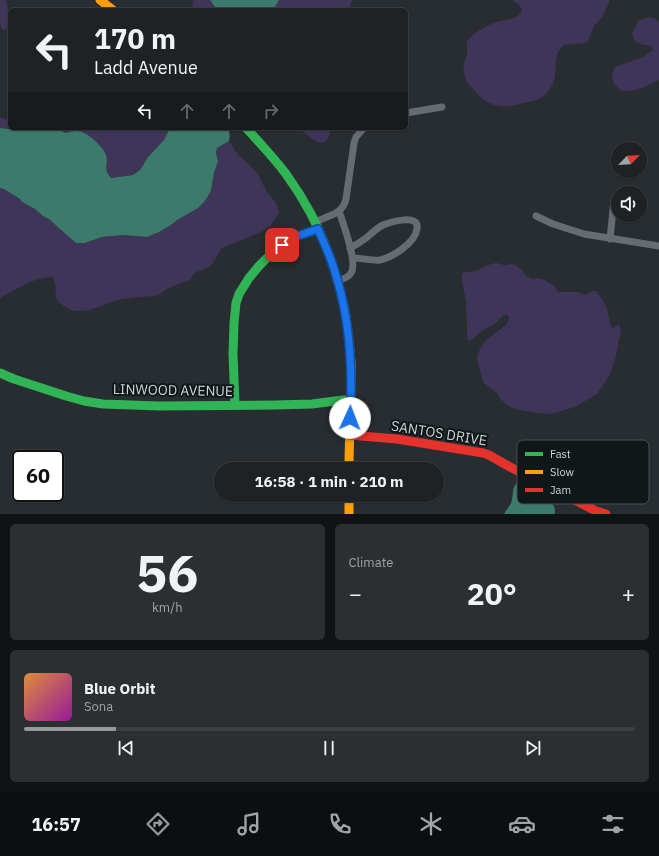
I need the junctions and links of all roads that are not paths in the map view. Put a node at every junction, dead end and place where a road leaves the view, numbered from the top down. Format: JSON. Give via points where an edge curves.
{"nodes":[{"id":1,"x":100,"y":0,"type":"edge"},
{"id":2,"x":111,"y":8,"type":"edge"},
{"id":3,"x":442,"y":107,"type":"dead end"},
{"id":4,"x":408,"y":113,"type":"edge"},
{"id":5,"x":248,"y":130,"type":"edge"},
{"id":6,"x":355,"y":130,"type":"edge"},
{"id":7,"x":362,"y":130,"type":"edge"},
{"id":8,"x":356,"y":137,"type":"junction"},
{"id":9,"x":338,"y":211,"type":"junction"},
{"id":10,"x":536,"y":216,"type":"dead end"},
{"id":11,"x":612,"y":222,"type":"edge"},
{"id":12,"x":316,"y":226,"type":"junction"},
{"id":13,"x":610,"y":239,"type":"junction"},
{"id":14,"x":659,"y":246,"type":"edge"},
{"id":15,"x":350,"y":248,"type":"junction"},
{"id":16,"x":353,"y":258,"type":"junction"},
{"id":17,"x":338,"y":281,"type":"junction"},
{"id":18,"x":0,"y":373,"type":"edge"},
{"id":19,"x":351,"y":399,"type":"junction"},
{"id":20,"x":235,"y":405,"type":"junction"},
{"id":21,"x":349,"y":435,"type":"junction"},
{"id":22,"x":349,"y":462,"type":"edge"},
{"id":23,"x":517,"y":471,"type":"edge"},
{"id":24,"x":349,"y":502,"type":"edge"},
{"id":25,"x":582,"y":504,"type":"edge"},
{"id":26,"x":348,"y":514,"type":"edge"},
{"id":27,"x":606,"y":514,"type":"edge"}],
"edges":[{"from":1,"to":2,"type":"street"},
{"from":3,"to":4,"type":"street"},
{"from":5,"to":12,"type":"street","via":[[280,167]]},
{"from":6,"to":8,"type":"street"},
{"from":7,"to":8,"type":"street"},
{"from":8,"to":9,"type":"street","via":[[346,199]]},
{"from":9,"to":12,"type":"street"},
{"from":9,"to":15,"type":"street"},
{"from":10,"to":13,"type":"street","via":[[574,231]]},
{"from":11,"to":13,"type":"street"},
{"from":12,"to":17,"type":"street"},
{"from":12,"to":20,"type":"street","via":[[289,239],[270,255],[249,278],[240,294],[234,313]]},
{"from":13,"to":14,"type":"street"},
{"from":15,"to":16,"type":"street"},
{"from":15,"to":16,"type":"street","via":[[386,224],[405,220],[413,221],[417,226],[410,243],[401,250],[379,260]]},
{"from":16,"to":17,"type":"street","via":[[352,272],[347,278]]},
{"from":17,"to":19,"type":"street","via":[[349,338]]},
{"from":18,"to":20,"type":"street","name":"LINWOOD AVENUE","via":[[94,403]]},
{"from":19,"to":20,"type":"street","name":"LINWOOD AVENUE","via":[[293,405]]},
{"from":19,"to":21,"type":"street"},
{"from":21,"to":22,"type":"street"},
{"from":21,"to":23,"type":"street","name":"SANTOS DRIVE","via":[[397,439],[482,452]]},
{"from":24,"to":26,"type":"street"},
{"from":25,"to":27,"type":"street","name":"SANTOS DRIVE"}]}
